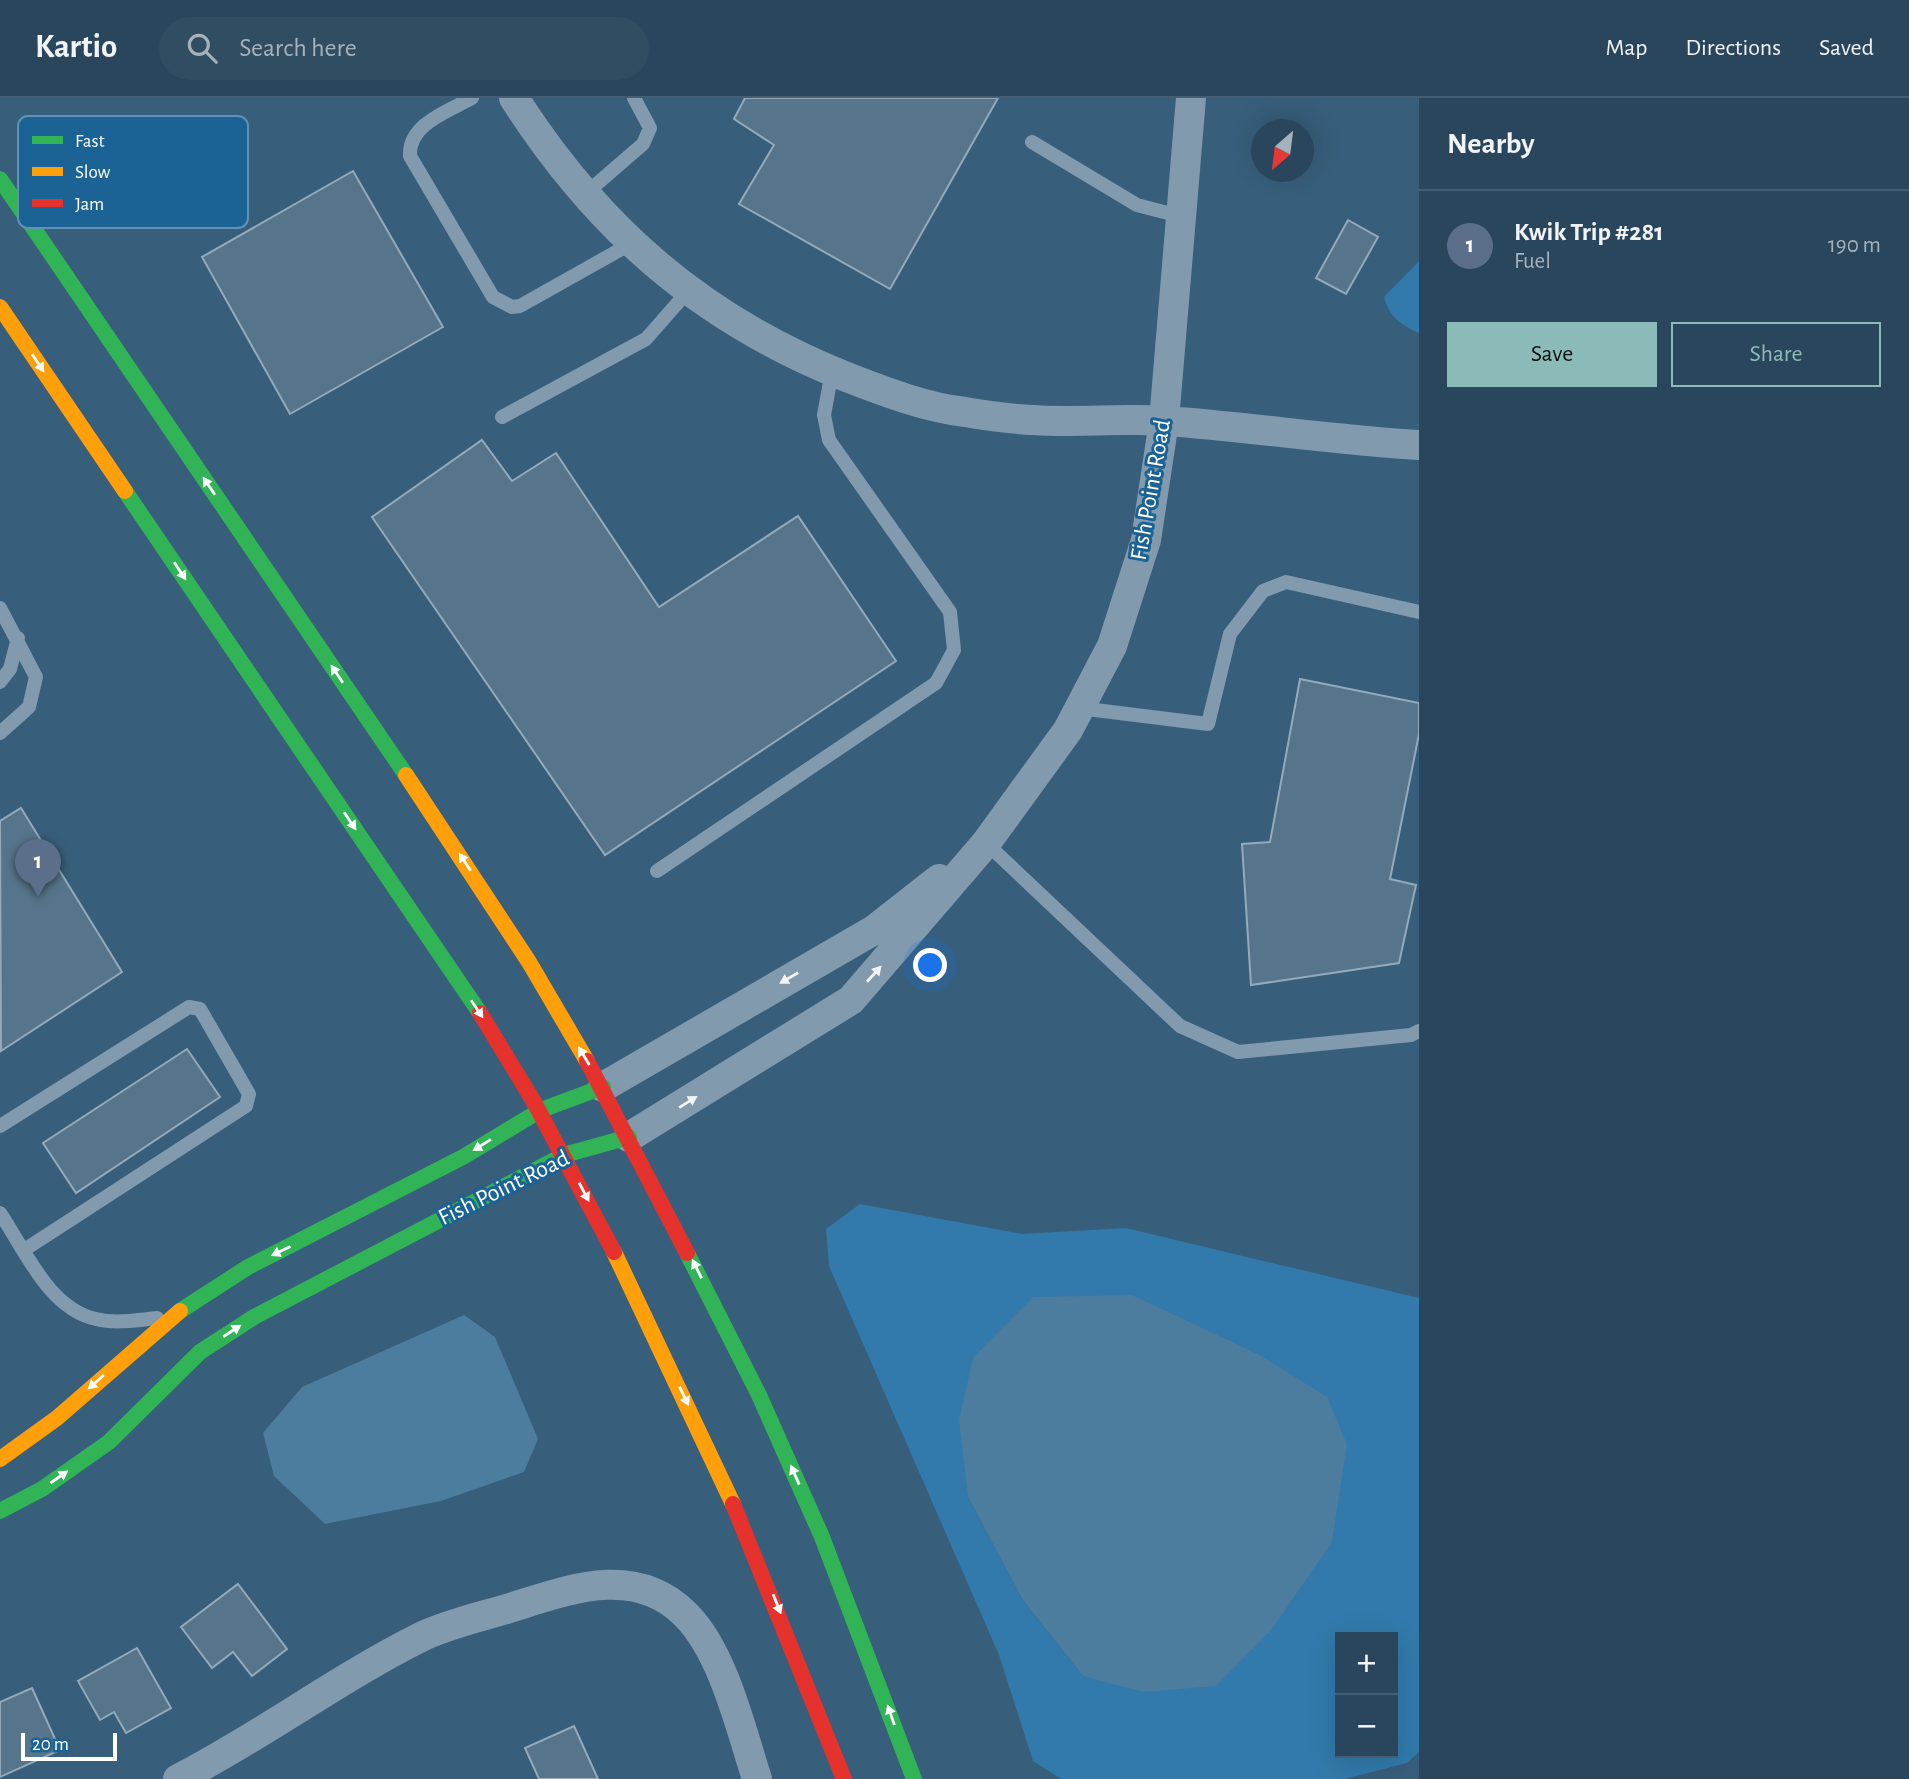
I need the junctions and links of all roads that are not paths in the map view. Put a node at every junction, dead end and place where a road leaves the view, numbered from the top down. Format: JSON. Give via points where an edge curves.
{"nodes":[{"id":1,"x":472,"y":98,"type":"edge"},
{"id":2,"x":513,"y":98,"type":"edge"},
{"id":3,"x":634,"y":98,"type":"edge"},
{"id":4,"x":1191,"y":98,"type":"edge"},
{"id":5,"x":1032,"y":142,"type":"dead end"},
{"id":6,"x":0,"y":179,"type":"edge"},
{"id":7,"x":584,"y":195,"type":"junction"},
{"id":8,"x":18,"y":205,"type":"edge"},
{"id":9,"x":1183,"y":217,"type":"junction"},
{"id":10,"x":33,"y":228,"type":"edge"},
{"id":11,"x":632,"y":243,"type":"junction"},
{"id":12,"x":689,"y":290,"type":"junction"},
{"id":13,"x":0,"y":307,"type":"edge"},
{"id":14,"x":832,"y":371,"type":"junction"},
{"id":15,"x":502,"y":417,"type":"dead end"},
{"id":16,"x":1164,"y":421,"type":"junction"},
{"id":17,"x":1419,"y":444,"type":"edge"},
{"id":18,"x":0,"y":608,"type":"edge"},
{"id":19,"x":1419,"y":612,"type":"edge"},
{"id":20,"x":18,"y":638,"type":"junction"},
{"id":21,"x":0,"y":682,"type":"edge"},
{"id":22,"x":1079,"y":708,"type":"junction"},
{"id":23,"x":0,"y":733,"type":"edge"},
{"id":24,"x":986,"y":843,"type":"junction"},
{"id":25,"x":657,"y":871,"type":"dead end"},
{"id":26,"x":1419,"y":1031,"type":"edge"},
{"id":27,"x":603,"y":1087,"type":"junction"},
{"id":28,"x":541,"y":1110,"type":"junction"},
{"id":29,"x":0,"y":1126,"type":"edge"},
{"id":30,"x":629,"y":1137,"type":"junction"},
{"id":31,"x":564,"y":1155,"type":"junction"},
{"id":32,"x":0,"y":1213,"type":"edge"},
{"id":33,"x":24,"y":1250,"type":"junction"},
{"id":34,"x":173,"y":1316,"type":"junction"},
{"id":35,"x":0,"y":1459,"type":"edge"},
{"id":36,"x":0,"y":1511,"type":"edge"},
{"id":37,"x":178,"y":1779,"type":"edge"},
{"id":38,"x":757,"y":1779,"type":"edge"},
{"id":39,"x":844,"y":1779,"type":"edge"},
{"id":40,"x":914,"y":1779,"type":"edge"}],
"edges":[{"from":1,"to":11,"type":"lane","via":[[427,122],[412,140],[410,156],[493,297],[520,306]]},
{"from":2,"to":7,"type":"street"},
{"from":3,"to":7,"type":"lane","via":[[650,128],[643,144]]},
{"from":4,"to":9,"type":"street","name":"Fish Point Road"},
{"from":5,"to":9,"type":"lane","via":[[1137,205]]},
{"from":8,"to":6,"type":"main road","one_way":true},
{"from":7,"to":11,"type":"street"},
{"from":9,"to":16,"type":"street","name":"Fish Point Road"},
{"from":27,"to":10,"type":"main road","one_way":true,"via":[[449,838]]},
{"from":11,"to":12,"type":"street"},
{"from":12,"to":14,"type":"street","via":[[741,328]]},
{"from":12,"to":15,"type":"lane","via":[[646,340]]},
{"from":13,"to":28,"type":"main road","one_way":true,"via":[[488,1025]]},
{"from":14,"to":16,"type":"street","via":[[893,395],[962,412],[1033,420]]},
{"from":14,"to":25,"type":"lane","via":[[824,415],[829,440],[950,611],[954,650],[936,683]]},
{"from":16,"to":17,"type":"street"},
{"from":16,"to":22,"type":"street","name":"Fish Point Road","via":[[1146,540],[1112,646]]},
{"from":18,"to":20,"type":"lane"},
{"from":19,"to":22,"type":"lane","via":[[1286,582],[1263,591],[1230,634],[1208,724]]},
{"from":20,"to":21,"type":"lane","via":[[10,669]]},
{"from":20,"to":23,"type":"lane","via":[[36,677],[29,707]]},
{"from":22,"to":24,"type":"street","name":"Fish Point Road"},
{"from":24,"to":26,"type":"lane","via":[[1180,1026],[1238,1052]]},
{"from":24,"to":27,"type":"street","name":"Fish Point Road","one_way":true,"via":[[874,929]]},
{"from":30,"to":24,"type":"street","name":"Fish Point Road","one_way":true,"via":[[851,1000]]},
{"from":27,"to":28,"type":"main road","name":"Fish Point Road"},
{"from":27,"to":30,"type":"main road"},
{"from":28,"to":31,"type":"main road"},
{"from":28,"to":34,"type":"main road","name":"Fish Point Road","one_way":true,"via":[[463,1157],[248,1267]]},
{"from":29,"to":33,"type":"lane","via":[[189,1007],[200,1009],[249,1094],[246,1106]]},
{"from":30,"to":31,"type":"main road","name":"Fish Point Road"},
{"from":40,"to":30,"type":"main road","one_way":true,"via":[[822,1537],[759,1395]]},
{"from":36,"to":31,"type":"main road","name":"Fish Point Road","one_way":true,"via":[[42,1489],[109,1442],[200,1352],[254,1317]]},
{"from":31,"to":39,"type":"main road","one_way":true,"via":[[712,1456],[767,1579]]},
{"from":32,"to":33,"type":"lane"},
{"from":33,"to":34,"type":"lane","via":[[69,1309],[118,1322]]},
{"from":34,"to":35,"type":"main road","name":"Fish Point Road","one_way":true,"via":[[57,1418]]},
{"from":37,"to":38,"type":"street","via":[[424,1636],[577,1586],[615,1583],[652,1592],[685,1615],[713,1656]]}]}
